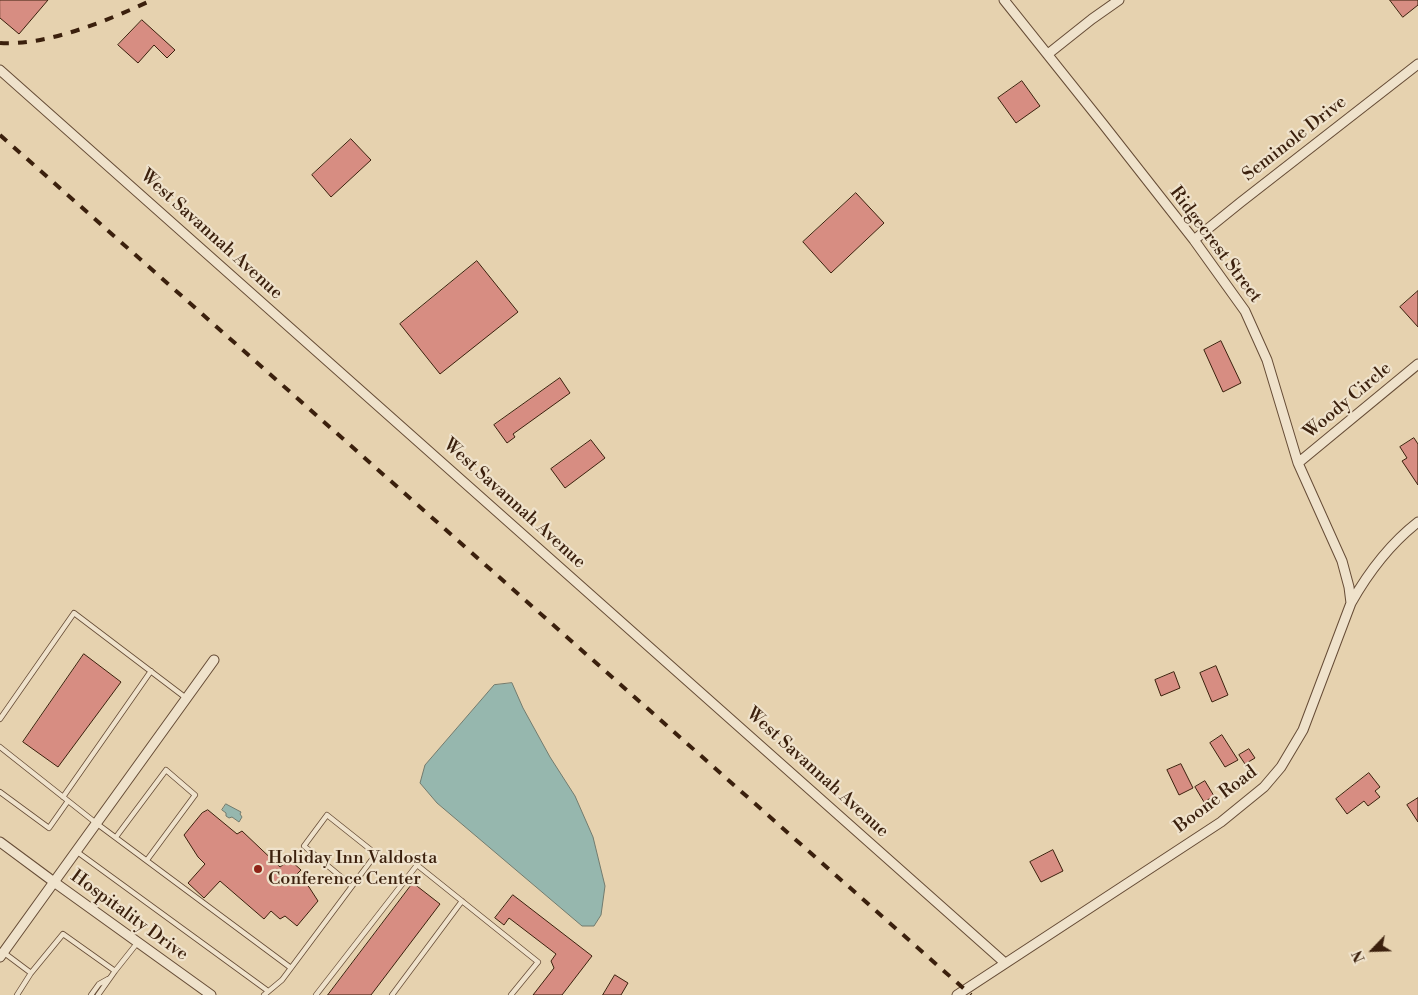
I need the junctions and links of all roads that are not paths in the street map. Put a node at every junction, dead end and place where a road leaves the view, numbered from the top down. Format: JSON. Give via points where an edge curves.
{"nodes":[{"id":1,"x":1004,"y":0,"type":"edge"},
{"id":2,"x":1119,"y":0,"type":"edge"},
{"id":3,"x":1048,"y":54,"type":"junction"},
{"id":4,"x":1418,"y":64,"type":"edge"},
{"id":5,"x":0,"y":70,"type":"edge"},
{"id":6,"x":1194,"y":240,"type":"junction"},
{"id":7,"x":1418,"y":364,"type":"edge"},
{"id":8,"x":1298,"y":463,"type":"junction"},
{"id":9,"x":1418,"y":522,"type":"edge"},
{"id":10,"x":1351,"y":603,"type":"junction"},
{"id":11,"x":214,"y":660,"type":"dead end"},
{"id":12,"x":151,"y":671,"type":"junction"},
{"id":13,"x":186,"y":698,"type":"junction"},
{"id":14,"x":0,"y":719,"type":"edge"},
{"id":15,"x":0,"y":747,"type":"edge"},
{"id":16,"x":0,"y":792,"type":"edge"},
{"id":17,"x":63,"y":796,"type":"junction"},
{"id":18,"x":68,"y":801,"type":"junction"},
{"id":19,"x":96,"y":823,"type":"junction"},
{"id":20,"x":116,"y":838,"type":"junction"},
{"id":21,"x":0,"y":842,"type":"edge"},
{"id":22,"x":76,"y":851,"type":"junction"},
{"id":23,"x":147,"y":860,"type":"junction"},
{"id":24,"x":54,"y":882,"type":"junction"},
{"id":25,"x":352,"y":886,"type":"junction"},
{"id":26,"x":462,"y":901,"type":"junction"},
{"id":27,"x":138,"y":942,"type":"junction"},
{"id":28,"x":2,"y":954,"type":"edge"},
{"id":29,"x":1005,"y":963,"type":"junction"},
{"id":30,"x":291,"y":968,"type":"junction"},
{"id":31,"x":115,"y":971,"type":"junction"},
{"id":32,"x":32,"y":973,"type":"junction"},
{"id":33,"x":110,"y":977,"type":"junction"},
{"id":34,"x":268,"y":991,"type":"junction"},
{"id":35,"x":17,"y":995,"type":"edge"},
{"id":36,"x":91,"y":995,"type":"edge"},
{"id":37,"x":98,"y":995,"type":"edge"},
{"id":38,"x":211,"y":995,"type":"edge"},
{"id":39,"x":264,"y":995,"type":"edge"},
{"id":40,"x":316,"y":995,"type":"edge"},
{"id":41,"x":392,"y":995,"type":"edge"},
{"id":42,"x":511,"y":995,"type":"edge"},
{"id":43,"x":957,"y":995,"type":"edge"}],
"edges":[{"from":1,"to":3,"type":"street","name":"Ridgecrest Street"},
{"from":2,"to":3,"type":"street"},
{"from":3,"to":6,"type":"street","name":"Ridgecrest Street"},
{"from":4,"to":6,"type":"street","name":"Seminole Drive"},
{"from":5,"to":29,"type":"street","name":"West Savannah Avenue"},
{"from":6,"to":8,"type":"street","name":"Ridgecrest Street","via":[[1235,295],[1253,326]]},
{"from":7,"to":8,"type":"street","name":"Woody Circle"},
{"from":8,"to":10,"type":"street","name":"Ridgecrest Street","via":[[1342,561]]},
{"from":9,"to":10,"type":"street","name":"Boone Road","via":[[1378,563]]},
{"from":10,"to":29,"type":"street","name":"Boone Road","via":[[1303,730],[1281,767],[1264,787],[1221,822]]},
{"from":11,"to":13,"type":"street"},
{"from":12,"to":13,"type":"lane"},
{"from":12,"to":14,"type":"lane","via":[[74,613]]},
{"from":12,"to":17,"type":"lane"},
{"from":13,"to":19,"type":"street"},
{"from":15,"to":17,"type":"lane"},
{"from":16,"to":18,"type":"lane","via":[[49,828]]},
{"from":17,"to":18,"type":"lane"},
{"from":18,"to":19,"type":"lane"},
{"from":19,"to":20,"type":"lane"},
{"from":19,"to":22,"type":"street"},
{"from":20,"to":23,"type":"lane"},
{"from":20,"to":23,"type":"lane","via":[[166,770],[195,795]]},
{"from":21,"to":24,"type":"street"},
{"from":22,"to":24,"type":"street"},
{"from":22,"to":34,"type":"lane"},
{"from":23,"to":30,"type":"lane"},
{"from":24,"to":27,"type":"street","name":"Hospitality Drive"},
{"from":24,"to":28,"type":"street","name":"Hospitality Drive"},
{"from":25,"to":25,"type":"lane","via":[[376,854],[327,815],[304,846]]},
{"from":25,"to":30,"type":"lane"},
{"from":26,"to":40,"type":"lane","via":[[417,865]]},
{"from":26,"to":41,"type":"lane"},
{"from":26,"to":42,"type":"lane","via":[[538,962]]},
{"from":27,"to":31,"type":"lane"},
{"from":27,"to":38,"type":"street","name":"Hospitality Drive"},
{"from":28,"to":32,"type":"lane"},
{"from":29,"to":43,"type":"street","name":"Boone Road"},
{"from":30,"to":34,"type":"lane"},
{"from":31,"to":32,"type":"lane","via":[[63,934]]},
{"from":31,"to":33,"type":"lane"},
{"from":32,"to":35,"type":"lane"},
{"from":33,"to":36,"type":"lane"},
{"from":33,"to":37,"type":"lane"},
{"from":34,"to":39,"type":"lane"}]}
